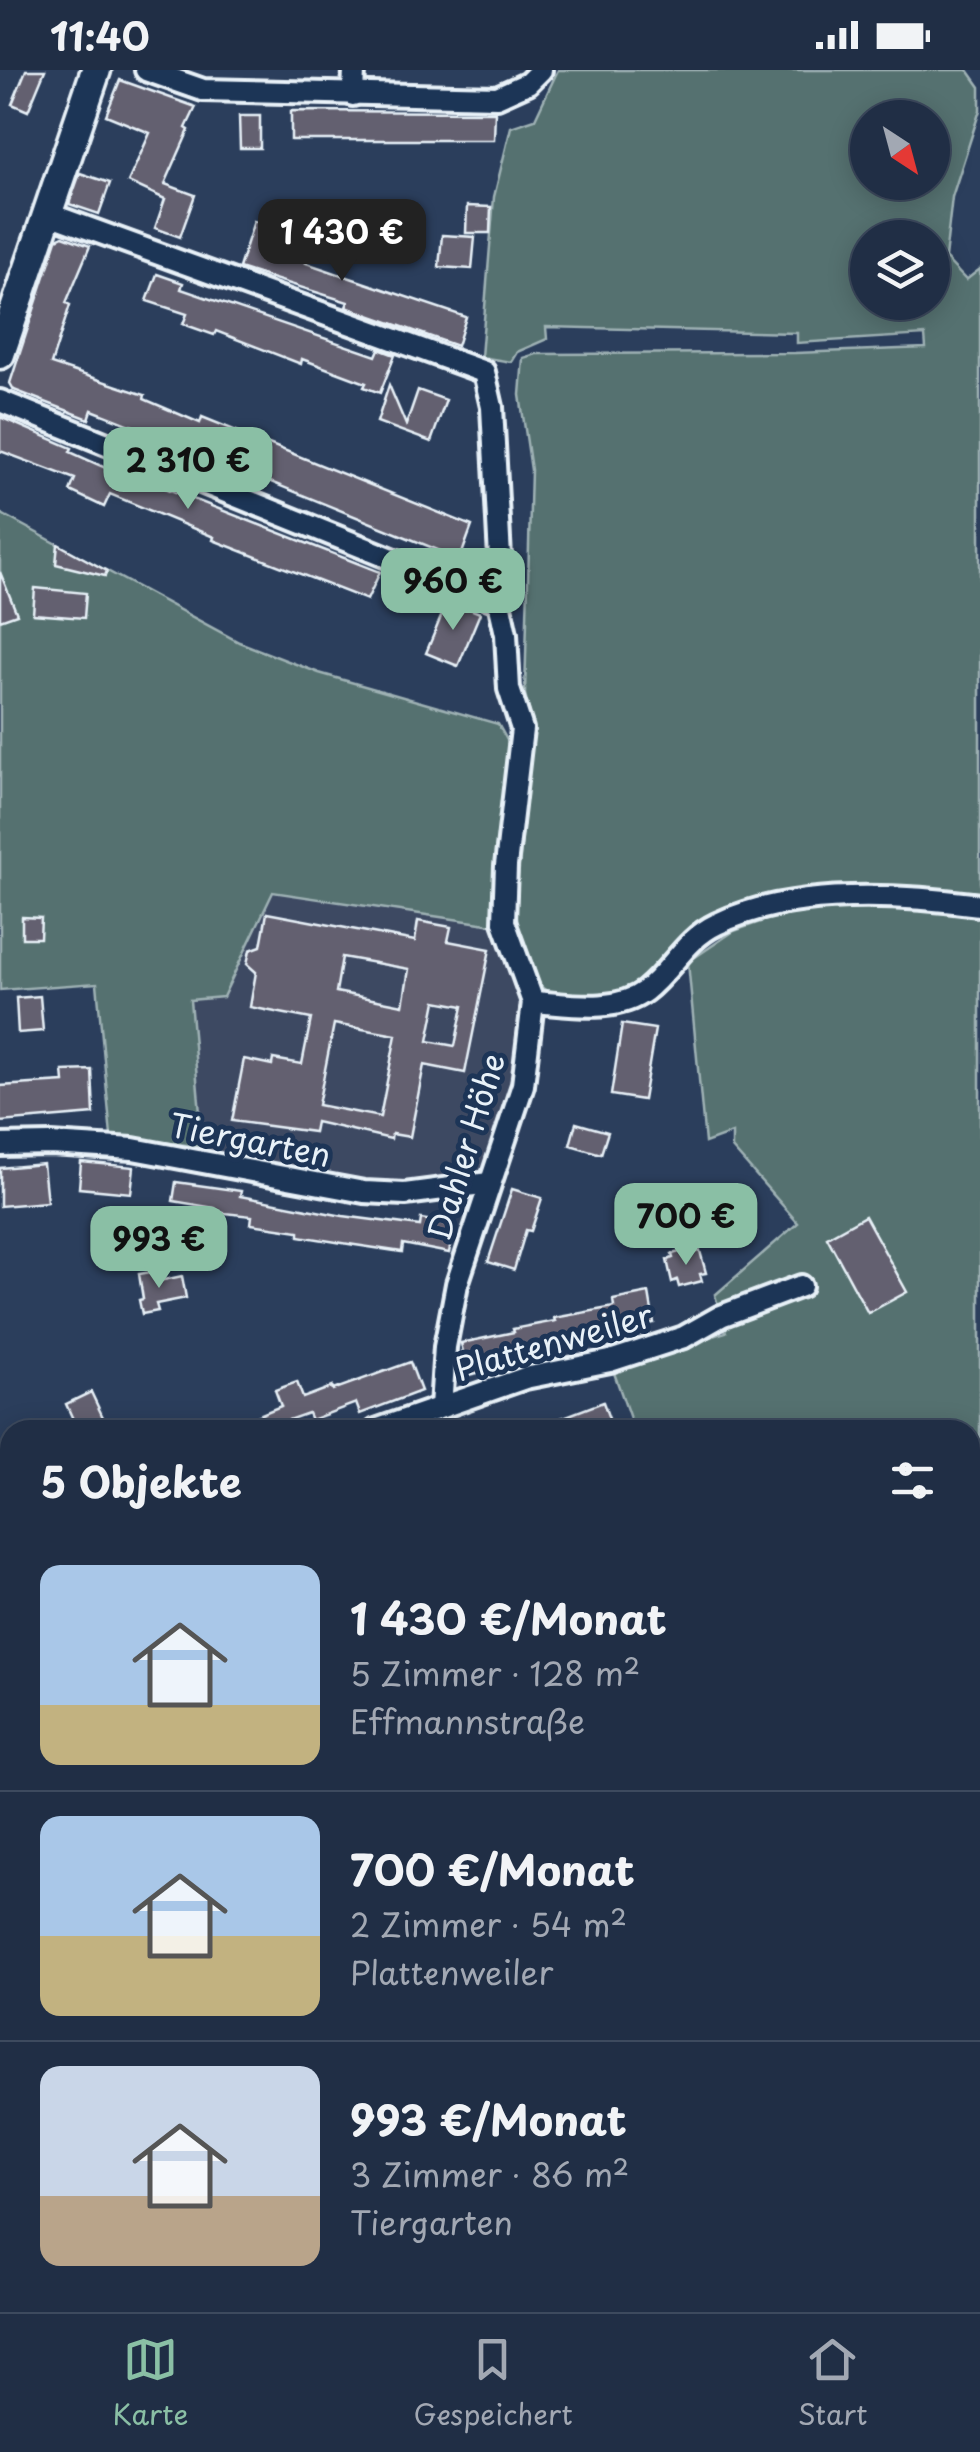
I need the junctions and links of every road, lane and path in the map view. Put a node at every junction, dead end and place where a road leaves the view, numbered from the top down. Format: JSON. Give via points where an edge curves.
{"nodes":[{"id":1,"x":96,"y":70,"type":"edge"},
{"id":2,"x":146,"y":70,"type":"edge"},
{"id":3,"x":354,"y":70,"type":"edge"},
{"id":4,"x":541,"y":70,"type":"edge"},
{"id":5,"x":354,"y":95,"type":"junction"},
{"id":6,"x":46,"y":213,"type":"junction"},
{"id":7,"x":0,"y":354,"type":"edge"},
{"id":8,"x":0,"y":401,"type":"edge"},
{"id":9,"x":499,"y":602,"type":"junction"},
{"id":10,"x":980,"y":905,"type":"edge"},
{"id":11,"x":533,"y":1002,"type":"junction"},
{"id":12,"x":0,"y":1145,"type":"edge"},
{"id":13,"x":489,"y":1183,"type":"junction"},
{"id":14,"x":801,"y":1286,"type":"dead end"},
{"id":15,"x":441,"y":1407,"type":"junction"},
{"id":16,"x":404,"y":1420,"type":"edge"}],
"edges":[{"from":1,"to":6,"type":"main road"},
{"from":2,"to":5,"type":"street","via":[[203,90]]},
{"from":3,"to":5,"type":"street"},
{"from":4,"to":5,"type":"street","via":[[497,97]]},
{"from":6,"to":7,"type":"main road"},
{"from":6,"to":9,"type":"street","name":"Dahler Höhe","via":[[484,372],[492,407]]},
{"from":8,"to":9,"type":"street"},
{"from":9,"to":11,"type":"street","name":"Dahler Höhe","via":[[509,689],[522,729],[504,922]]},
{"from":10,"to":11,"type":"street","via":[[854,898],[750,909],[712,925],[629,1000],[602,1006]]},
{"from":11,"to":13,"type":"street","name":"Dahler Höhe","via":[[524,1085]]},
{"from":12,"to":13,"type":"street","name":"Tiergarten","via":[[132,1149],[364,1192]]},
{"from":13,"to":15,"type":"street","name":"Dahler Höhe","via":[[457,1284]]},
{"from":14,"to":15,"type":"street","name":"Plattenweiler","via":[[684,1337]]},
{"from":15,"to":16,"type":"street","name":"Plattenweiler"}]}
